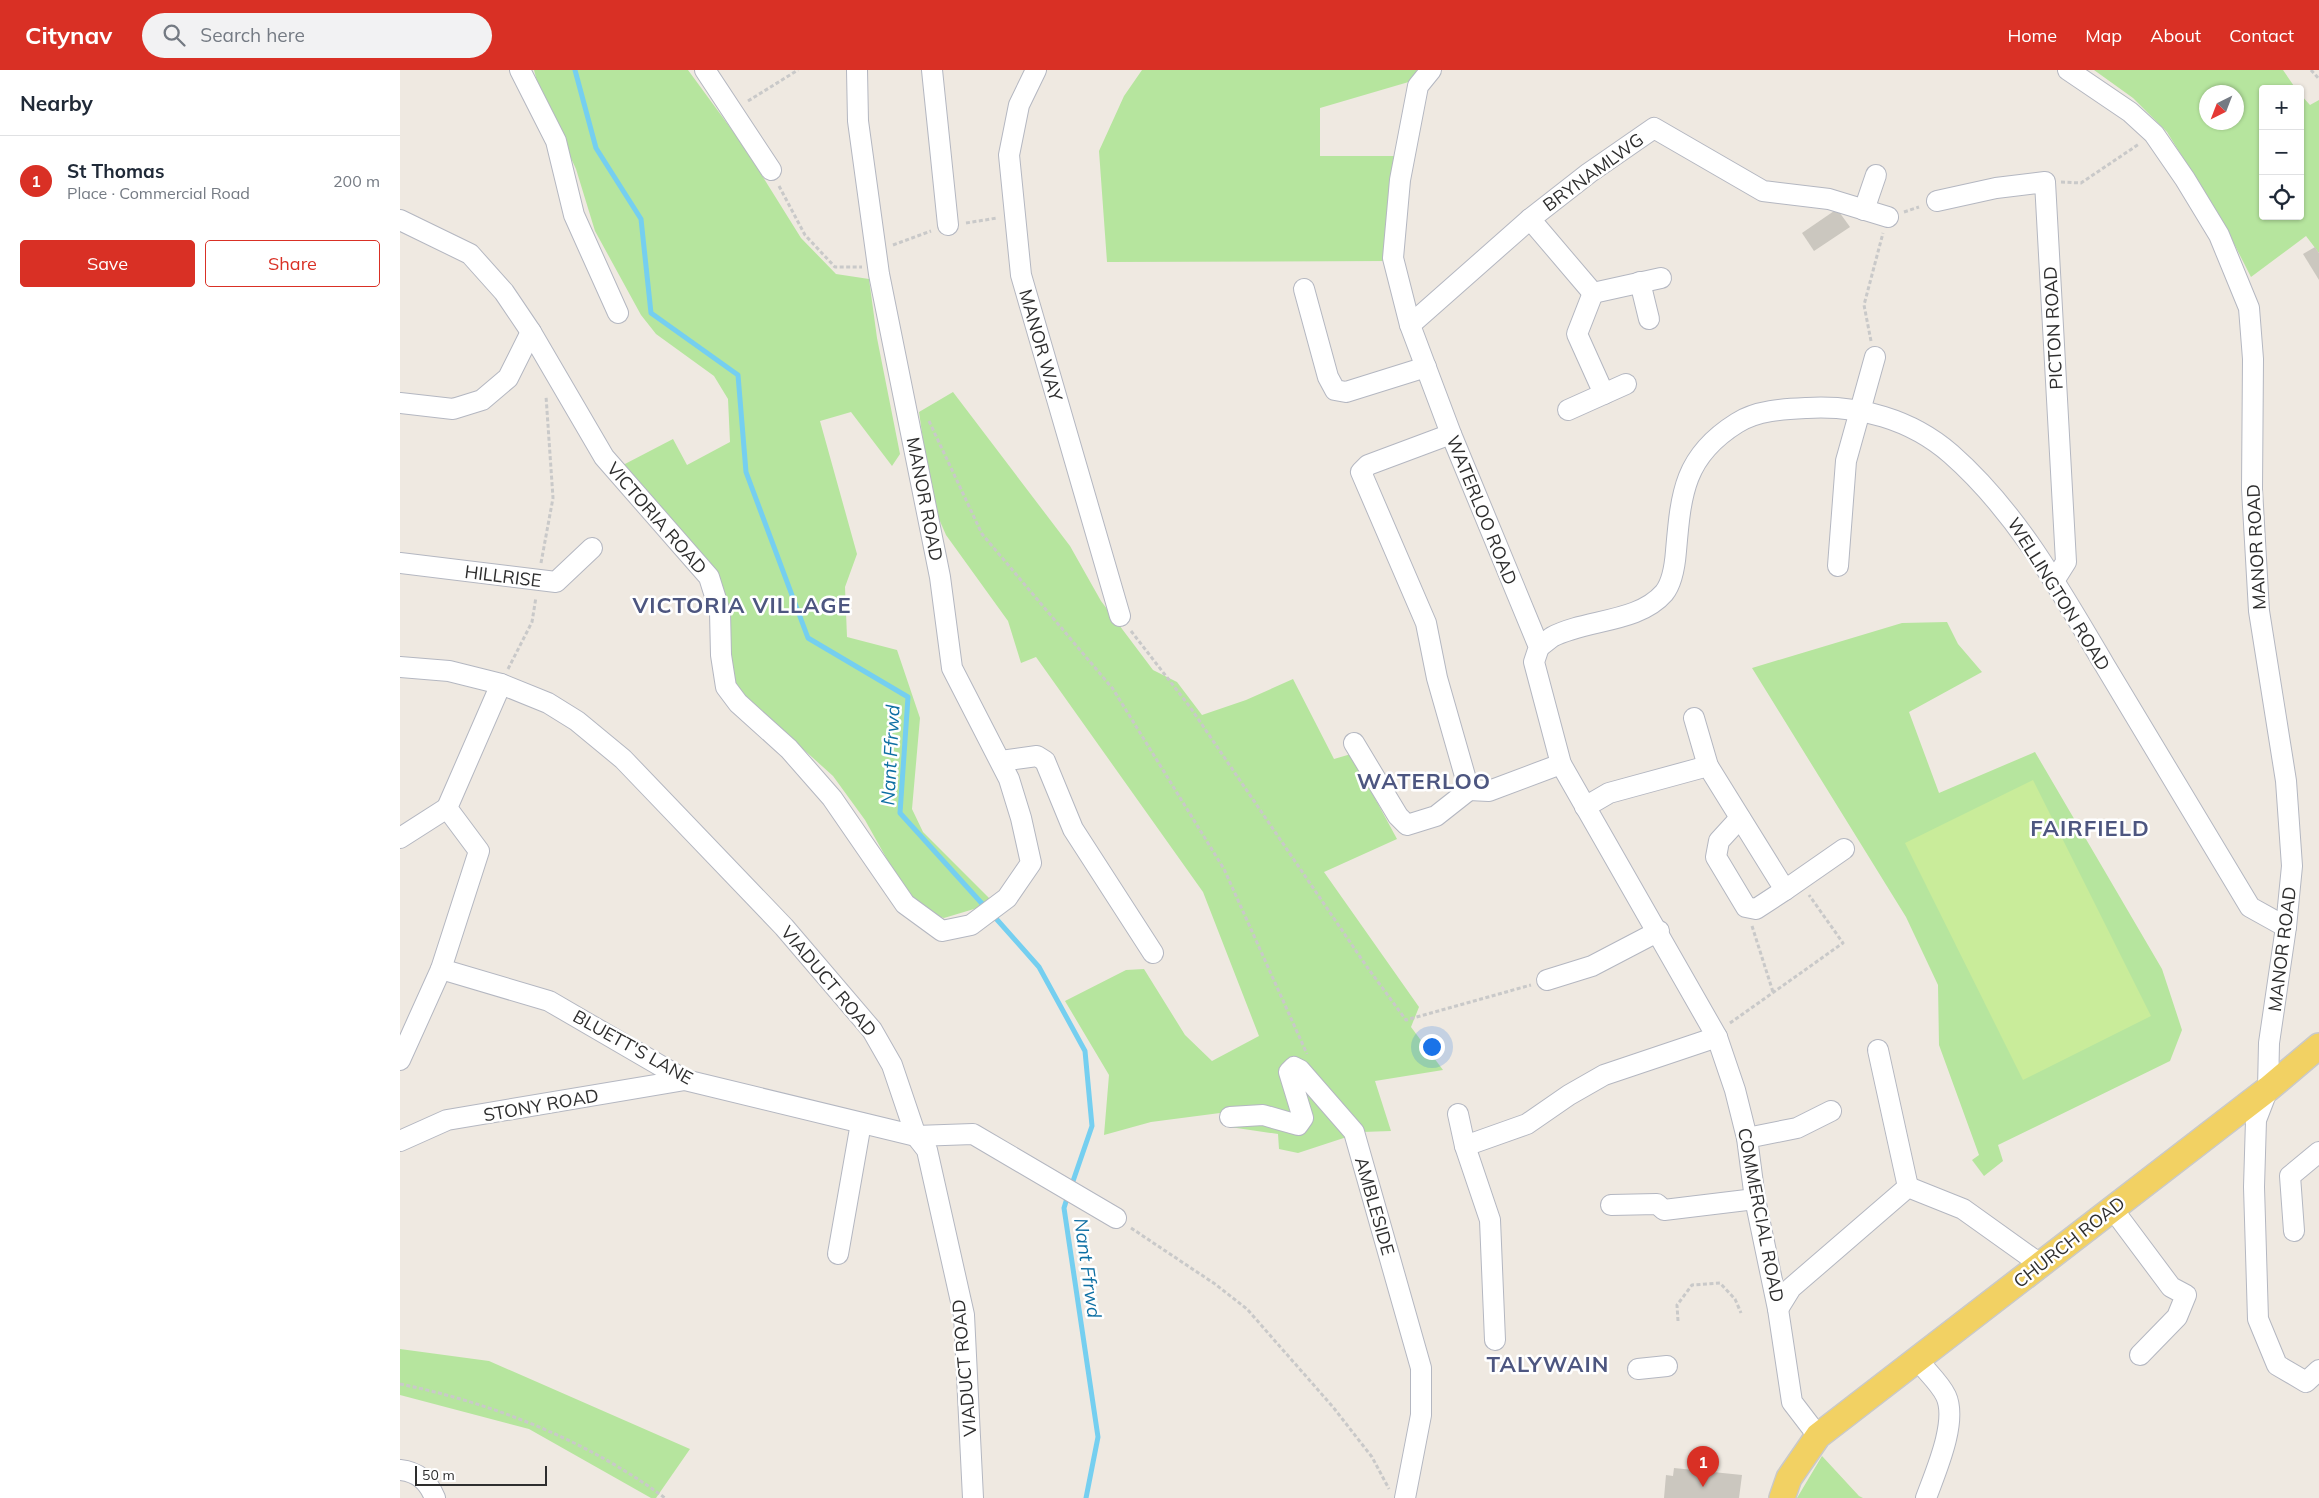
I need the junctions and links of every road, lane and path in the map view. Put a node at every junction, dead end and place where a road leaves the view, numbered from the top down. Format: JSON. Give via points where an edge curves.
{"nodes":[{"id":1,"x":520,"y":70,"type":"edge"},
{"id":2,"x":705,"y":70,"type":"edge"},
{"id":3,"x":798,"y":70,"type":"edge"},
{"id":4,"x":857,"y":70,"type":"edge"},
{"id":5,"x":932,"y":70,"type":"edge"},
{"id":6,"x":1036,"y":70,"type":"edge"},
{"id":7,"x":1431,"y":70,"type":"edge"},
{"id":8,"x":2068,"y":70,"type":"edge"},
{"id":9,"x":2311,"y":70,"type":"edge"},
{"id":10,"x":2319,"y":79,"type":"edge"},
{"id":11,"x":732,"y":110,"type":"junction"},
{"id":12,"x":2154,"y":134,"type":"junction"},
{"id":13,"x":771,"y":170,"type":"joint"},
{"id":14,"x":1876,"y":175,"type":"dead end"},
{"id":15,"x":2045,"y":182,"type":"junction"},
{"id":16,"x":1937,"y":201,"type":"joint"},
{"id":17,"x":1864,"y":210,"type":"junction"},
{"id":18,"x":1888,"y":217,"type":"junction"},
{"id":19,"x":1530,"y":219,"type":"junction"},
{"id":20,"x":400,"y":220,"type":"edge"},
{"id":21,"x":948,"y":225,"type":"dead end"},
{"id":22,"x":879,"y":267,"type":"junction"},
{"id":23,"x":1661,"y":278,"type":"dead end"},
{"id":24,"x":1640,"y":282,"type":"junction"},
{"id":25,"x":1304,"y":289,"type":"dead end"},
{"id":26,"x":1592,"y":292,"type":"junction"},
{"id":27,"x":618,"y":313,"type":"dead end"},
{"id":28,"x":1649,"y":319,"type":"dead end"},
{"id":29,"x":1410,"y":325,"type":"junction"},
{"id":30,"x":531,"y":332,"type":"junction"},
{"id":31,"x":1874,"y":357,"type":"joint"},
{"id":32,"x":1426,"y":367,"type":"junction"},
{"id":33,"x":1626,"y":384,"type":"dead end"},
{"id":34,"x":546,"y":392,"type":"dead end"},
{"id":35,"x":1604,"y":394,"type":"junction"},
{"id":36,"x":400,"y":404,"type":"edge"},
{"id":37,"x":1859,"y":409,"type":"junction"},
{"id":38,"x":1568,"y":410,"type":"dead end"},
{"id":39,"x":924,"y":412,"type":"dead end"},
{"id":40,"x":1451,"y":434,"type":"junction"},
{"id":41,"x":592,"y":548,"type":"dead end"},
{"id":42,"x":400,"y":564,"type":"edge"},
{"id":43,"x":1838,"y":566,"type":"dead end"},
{"id":44,"x":538,"y":580,"type":"junction"},
{"id":45,"x":2054,"y":581,"type":"junction"},
{"id":46,"x":1120,"y":616,"type":"joint"},
{"id":47,"x":1539,"y":648,"type":"junction"},
{"id":48,"x":400,"y":667,"type":"edge"},
{"id":49,"x":501,"y":684,"type":"junction"},
{"id":50,"x":1694,"y":718,"type":"dead end"},
{"id":51,"x":1354,"y":743,"type":"dead end"},
{"id":52,"x":1001,"y":761,"type":"junction"},
{"id":53,"x":1561,"y":764,"type":"junction"},
{"id":54,"x":1708,"y":766,"type":"junction"},
{"id":55,"x":1469,"y":790,"type":"junction"},
{"id":56,"x":1585,"y":807,"type":"junction"},
{"id":57,"x":448,"y":808,"type":"junction"},
{"id":58,"x":1740,"y":818,"type":"junction"},
{"id":59,"x":400,"y":838,"type":"edge"},
{"id":60,"x":1844,"y":849,"type":"dead end"},
{"id":61,"x":1792,"y":885,"type":"junction"},
{"id":62,"x":999,"y":904,"type":"joint"},
{"id":63,"x":1746,"y":907,"type":"junction"},
{"id":64,"x":2286,"y":927,"type":"junction"},
{"id":65,"x":1659,"y":932,"type":"junction"},
{"id":66,"x":1153,"y":953,"type":"dead end"},
{"id":67,"x":441,"y":969,"type":"junction"},
{"id":68,"x":1547,"y":980,"type":"joint"},
{"id":69,"x":1773,"y":992,"type":"junction"},
{"id":70,"x":1717,"y":1036,"type":"junction"},
{"id":71,"x":2319,"y":1046,"type":"edge"},
{"id":72,"x":1878,"y":1050,"type":"dead end"},
{"id":73,"x":1309,"y":1057,"type":"dead end"},
{"id":74,"x":400,"y":1060,"type":"edge"},
{"id":75,"x":685,"y":1080,"type":"junction"},
{"id":76,"x":2268,"y":1090,"type":"junction"},
{"id":77,"x":1831,"y":1111,"type":"dead end"},
{"id":78,"x":1458,"y":1114,"type":"dead end"},
{"id":79,"x":1230,"y":1118,"type":"dead end"},
{"id":80,"x":861,"y":1124,"type":"junction"},
{"id":81,"x":916,"y":1136,"type":"junction"},
{"id":82,"x":1747,"y":1138,"type":"junction"},
{"id":83,"x":400,"y":1141,"type":"edge"},
{"id":84,"x":1465,"y":1146,"type":"junction"},
{"id":85,"x":2319,"y":1153,"type":"edge"},
{"id":86,"x":1908,"y":1188,"type":"junction"},
{"id":87,"x":1755,"y":1199,"type":"junction"},
{"id":88,"x":1611,"y":1205,"type":"dead end"},
{"id":89,"x":2112,"y":1208,"type":"junction"},
{"id":90,"x":1116,"y":1218,"type":"joint"},
{"id":91,"x":2294,"y":1231,"type":"dead end"},
{"id":92,"x":838,"y":1254,"type":"dead end"},
{"id":93,"x":2040,"y":1264,"type":"junction"},
{"id":94,"x":1778,"y":1309,"type":"junction"},
{"id":95,"x":1741,"y":1313,"type":"dead end"},
{"id":96,"x":1678,"y":1321,"type":"dead end"},
{"id":97,"x":1495,"y":1340,"type":"dead end"},
{"id":98,"x":2140,"y":1355,"type":"dead end"},
{"id":99,"x":1917,"y":1359,"type":"junction"},
{"id":100,"x":1668,"y":1366,"type":"dead end"},
{"id":101,"x":1638,"y":1369,"type":"dead end"},
{"id":102,"x":2319,"y":1370,"type":"edge"},
{"id":103,"x":400,"y":1384,"type":"edge"},
{"id":104,"x":1818,"y":1436,"type":"junction"},
{"id":105,"x":400,"y":1470,"type":"edge"},
{"id":106,"x":435,"y":1498,"type":"edge"},
{"id":107,"x":665,"y":1498,"type":"edge"},
{"id":108,"x":973,"y":1498,"type":"edge"},
{"id":109,"x":1393,"y":1498,"type":"edge"},
{"id":110,"x":1405,"y":1498,"type":"edge"},
{"id":111,"x":1782,"y":1498,"type":"edge"},
{"id":112,"x":1926,"y":1498,"type":"edge"}],
"edges":[{"from":1,"to":27,"type":"street","via":[[556,141],[574,216]]},
{"from":2,"to":11,"type":"street"},
{"from":3,"to":11,"type":"path"},
{"from":4,"to":22,"type":"street","name":"MANOR ROAD","via":[[858,121]]},
{"from":5,"to":21,"type":"street"},
{"from":6,"to":46,"type":"street","name":"MANOR WAY","via":[[1019,105],[1009,156],[1021,275]]},
{"from":7,"to":29,"type":"street","name":"WATERLOO ROAD","via":[[1418,86],[1400,180],[1393,258]]},
{"from":8,"to":12,"type":"street","name":"MANOR ROAD","via":[[2130,112]]},
{"from":9,"to":10,"type":"path"},
{"from":11,"to":13,"type":"street"},
{"from":12,"to":15,"type":"path","via":[[2081,183]]},
{"from":12,"to":64,"type":"street","name":"MANOR ROAD","via":[[2219,235],[2249,308],[2254,358],[2252,489],[2259,611],[2286,781],[2292,866]]},
{"from":13,"to":22,"type":"path","via":[[805,235],[835,267]]},
{"from":14,"to":17,"type":"street"},
{"from":15,"to":16,"type":"street","via":[[1996,188]]},
{"from":15,"to":45,"type":"street","name":"PICTON ROAD","via":[[2066,562]]},
{"from":16,"to":18,"type":"path"},
{"from":17,"to":18,"type":"street","name":"BRYNAMLWG"},
{"from":17,"to":19,"type":"street","name":"BRYNAMLWG","via":[[1828,199],[1763,191],[1654,128]]},
{"from":18,"to":31,"type":"path","via":[[1864,305]]},
{"from":19,"to":26,"type":"street"},
{"from":19,"to":29,"type":"street","name":"BRYNAMLWG"},
{"from":20,"to":30,"type":"street","name":"VICTORIA ROAD","via":[[470,254],[504,292]]},
{"from":22,"to":52,"type":"street","name":"MANOR ROAD","via":[[940,577],[952,668]]},
{"from":23,"to":24,"type":"street"},
{"from":24,"to":26,"type":"street"},
{"from":24,"to":28,"type":"street"},
{"from":25,"to":32,"type":"street","via":[[1328,377],[1335,390],[1346,392]]},
{"from":26,"to":35,"type":"street","via":[[1577,334]]},
{"from":29,"to":32,"type":"street","name":"WATERLOO ROAD"},
{"from":30,"to":36,"type":"street","via":[[508,378],[482,400],[453,409]]},
{"from":30,"to":62,"type":"street","name":"VICTORIA ROAD","via":[[604,458],[709,578],[720,612],[726,687],[738,703],[789,749],[832,798],[905,904],[942,931],[971,925]]},
{"from":31,"to":37,"type":"street"},
{"from":32,"to":40,"type":"street","name":"WATERLOO ROAD"},
{"from":33,"to":35,"type":"street"},
{"from":34,"to":44,"type":"path","via":[[553,498]]},
{"from":35,"to":38,"type":"street"},
{"from":37,"to":43,"type":"street","via":[[1846,461]]},
{"from":37,"to":45,"type":"street","name":"WELLINGTON ROAD","via":[[1903,423],[1950,453],[2008,514]]},
{"from":37,"to":47,"type":"street","name":"WELLINGTON ROAD","via":[[1780,409],[1740,421],[1708,445],[1688,474],[1679,511],[1674,569],[1666,592],[1646,608],[1553,637]]},
{"from":39,"to":73,"type":"path","via":[[982,534],[1113,689],[1224,869]]},
{"from":40,"to":47,"type":"street","name":"WATERLOO ROAD"},
{"from":40,"to":55,"type":"street","via":[[1368,464],[1362,472],[1426,623],[1437,678]]},
{"from":41,"to":44,"type":"street","name":"HILLRISE","via":[[556,582]]},
{"from":42,"to":44,"type":"street","name":"HILLRISE"},
{"from":44,"to":49,"type":"path","via":[[532,622]]},
{"from":45,"to":64,"type":"street","name":"WELLINGTON ROAD","via":[[2250,907]]},
{"from":46,"to":68,"type":"path","via":[[1190,707],[1406,1020]]},
{"from":47,"to":53,"type":"street","name":"WATERLOO ROAD","via":[[1534,662]]},
{"from":48,"to":49,"type":"street","name":"VIADUCT ROAD","via":[[449,671]]},
{"from":49,"to":57,"type":"street"},
{"from":49,"to":81,"type":"street","name":"VIADUCT ROAD","via":[[548,703],[577,721],[623,759],[784,927],[872,1030],[892,1066]]},
{"from":50,"to":54,"type":"street"},
{"from":51,"to":55,"type":"street","via":[[1398,816],[1407,825],[1436,816]]},
{"from":52,"to":62,"type":"street","name":"MANOR ROAD","via":[[1022,818],[1031,863],[1007,898]]},
{"from":52,"to":66,"type":"street","via":[[1037,756],[1045,761],[1074,829]]},
{"from":53,"to":55,"type":"street","via":[[1489,791]]},
{"from":53,"to":56,"type":"street","name":"WATERLOO ROAD"},
{"from":54,"to":56,"type":"street","via":[[1609,793]]},
{"from":54,"to":58,"type":"street"},
{"from":56,"to":65,"type":"street","name":"WATERLOO ROAD"},
{"from":57,"to":59,"type":"street"},
{"from":57,"to":67,"type":"street","via":[[479,851]]},
{"from":58,"to":61,"type":"street"},
{"from":58,"to":63,"type":"street","via":[[1719,840],[1716,857]]},
{"from":60,"to":61,"type":"street"},
{"from":61,"to":63,"type":"street","via":[[1756,909]]},
{"from":61,"to":69,"type":"path","via":[[1843,942]]},
{"from":63,"to":69,"type":"path"},
{"from":64,"to":76,"type":"street","name":"MANOR ROAD","via":[[2270,1043]]},
{"from":65,"to":68,"type":"street","via":[[1592,966]]},
{"from":65,"to":70,"type":"street","name":"COMMERCIAL ROAD"},
{"from":67,"to":74,"type":"street"},
{"from":67,"to":75,"type":"street","name":"BLUETT'S LANE","via":[[549,1001]]},
{"from":69,"to":70,"type":"path","via":[[1724,1027]]},
{"from":70,"to":82,"type":"street","name":"COMMERCIAL ROAD"},
{"from":70,"to":84,"type":"street","via":[[1604,1075],[1527,1124]]},
{"from":71,"to":76,"type":"main road","name":"CHURCH ROAD"},
{"from":72,"to":86,"type":"street"},
{"from":75,"to":80,"type":"street","name":"BLUETT'S LANE"},
{"from":75,"to":83,"type":"street","name":"STONY ROAD","via":[[447,1120]]},
{"from":76,"to":89,"type":"main road","name":"CHURCH ROAD"},
{"from":76,"to":102,"type":"street","name":"MANOR ROAD","via":[[2256,1120],[2254,1187],[2258,1319],[2276,1365],[2306,1382]]},
{"from":77,"to":82,"type":"street","via":[[1797,1128]]},
{"from":78,"to":84,"type":"street"},
{"from":79,"to":110,"type":"street","name":"AMBLESIDE","via":[[1263,1115],[1298,1125],[1303,1118],[1289,1072],[1294,1067],[1354,1132],[1421,1368],[1421,1415]]},
{"from":80,"to":81,"type":"street","name":"BLUETT'S LANE"},
{"from":80,"to":92,"type":"street"},
{"from":81,"to":90,"type":"street","name":"BLUETT'S LANE","via":[[973,1134]]},
{"from":81,"to":108,"type":"street","name":"VIADUCT ROAD","via":[[927,1150],[964,1315]]},
{"from":82,"to":87,"type":"street","name":"COMMERCIAL ROAD"},
{"from":84,"to":97,"type":"street","via":[[1490,1220]]},
{"from":85,"to":91,"type":"street","via":[[2290,1176]]},
{"from":86,"to":93,"type":"street","via":[[1963,1209]]},
{"from":86,"to":94,"type":"street","via":[[1791,1288]]},
{"from":87,"to":88,"type":"street","via":[[1664,1210],[1657,1204]]},
{"from":87,"to":94,"type":"street","name":"COMMERCIAL ROAD"},
{"from":89,"to":93,"type":"main road","name":"CHURCH ROAD"},
{"from":89,"to":98,"type":"street","via":[[2170,1287],[2186,1295],[2177,1317]]},
{"from":90,"to":109,"type":"path","via":[[1247,1309],[1372,1457]]},
{"from":93,"to":99,"type":"main road","name":"CHURCH ROAD"},
{"from":94,"to":104,"type":"street","name":"COMMERCIAL ROAD","via":[[1792,1402]]},
{"from":95,"to":96,"type":"path","via":[[1735,1299],[1720,1284],[1692,1285],[1678,1305]]},
{"from":99,"to":104,"type":"main road","name":"CHURCH ROAD"},
{"from":99,"to":112,"type":"street","via":[[1946,1397],[1949,1420]]},
{"from":100,"to":101,"type":"street"},
{"from":103,"to":107,"type":"path","via":[[440,1392],[532,1424],[590,1452]]},
{"from":104,"to":111,"type":"main road","via":[[1789,1478]]},
{"from":105,"to":106,"type":"street","via":[[417,1474],[425,1480]]}]}
